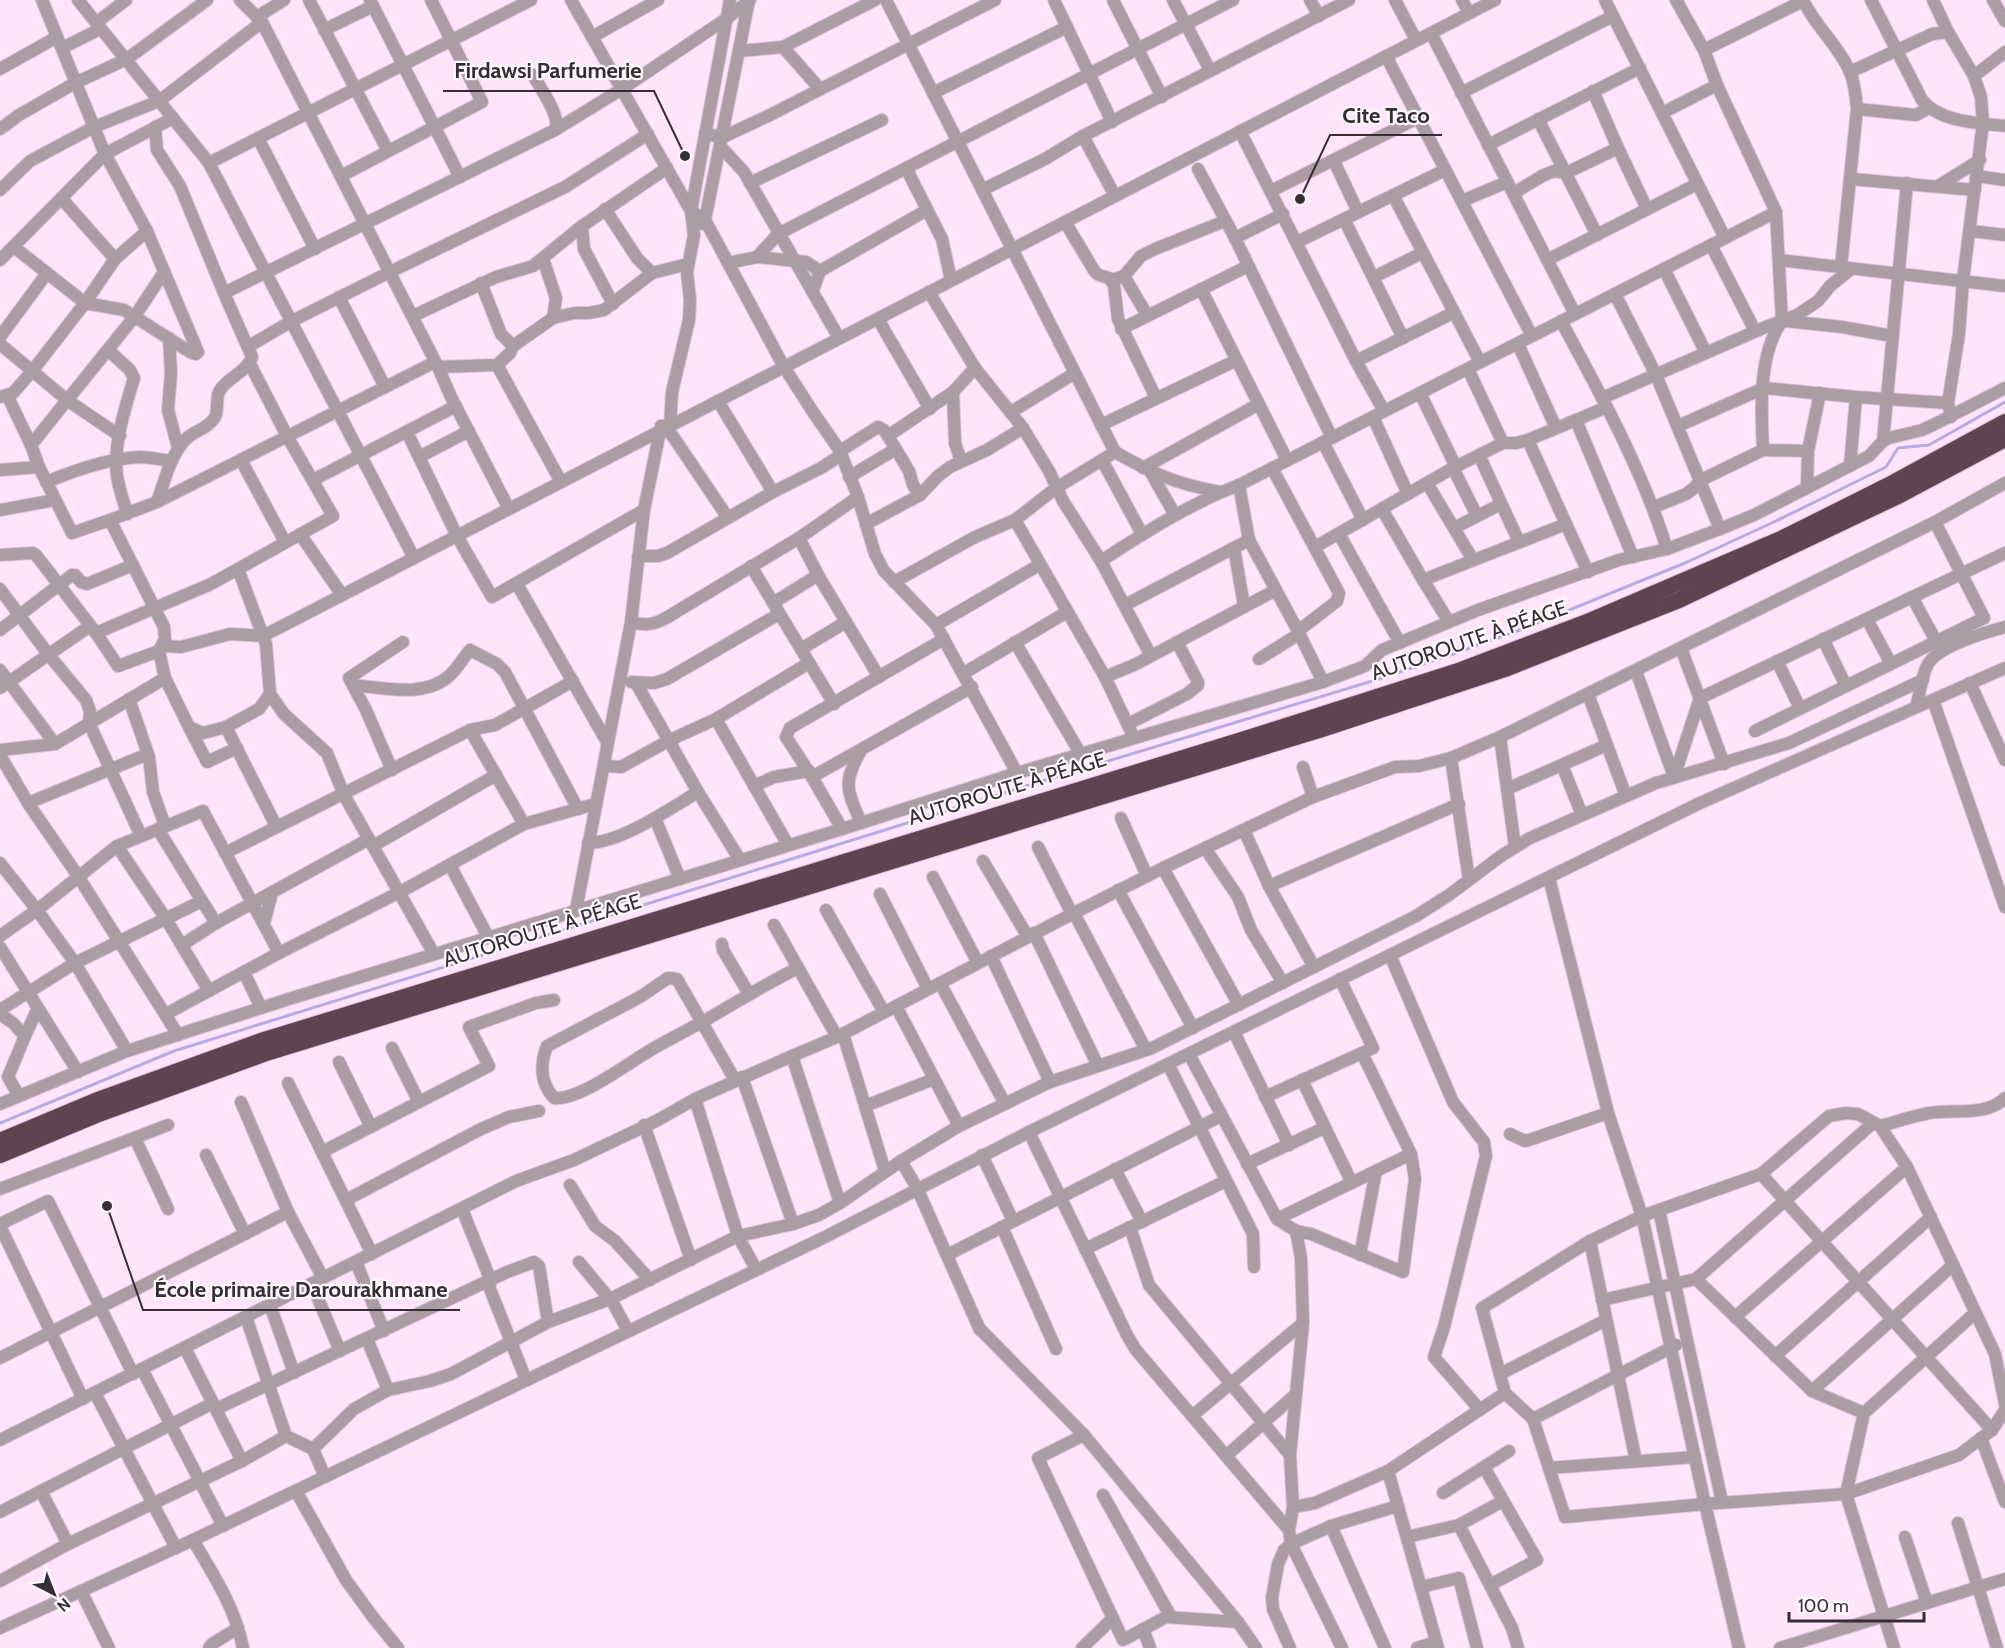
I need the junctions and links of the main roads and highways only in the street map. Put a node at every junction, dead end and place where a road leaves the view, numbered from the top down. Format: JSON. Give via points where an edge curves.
{"nodes":[{"id":1,"x":2005,"y":422,"type":"edge"},
{"id":2,"x":2005,"y":439,"type":"edge"},
{"id":3,"x":0,"y":1141,"type":"edge"},
{"id":4,"x":0,"y":1155,"type":"edge"}],
"edges":[{"from":1,"to":3,"type":"highway","name":"AUTOROUTE À PÉAGE","via":[[1783,538],[1587,622],[1461,670],[261,1041],[95,1101]]},
{"from":2,"to":4,"type":"highway","via":[[1900,495],[1689,596],[1505,669],[1322,729],[266,1053]]}]}
